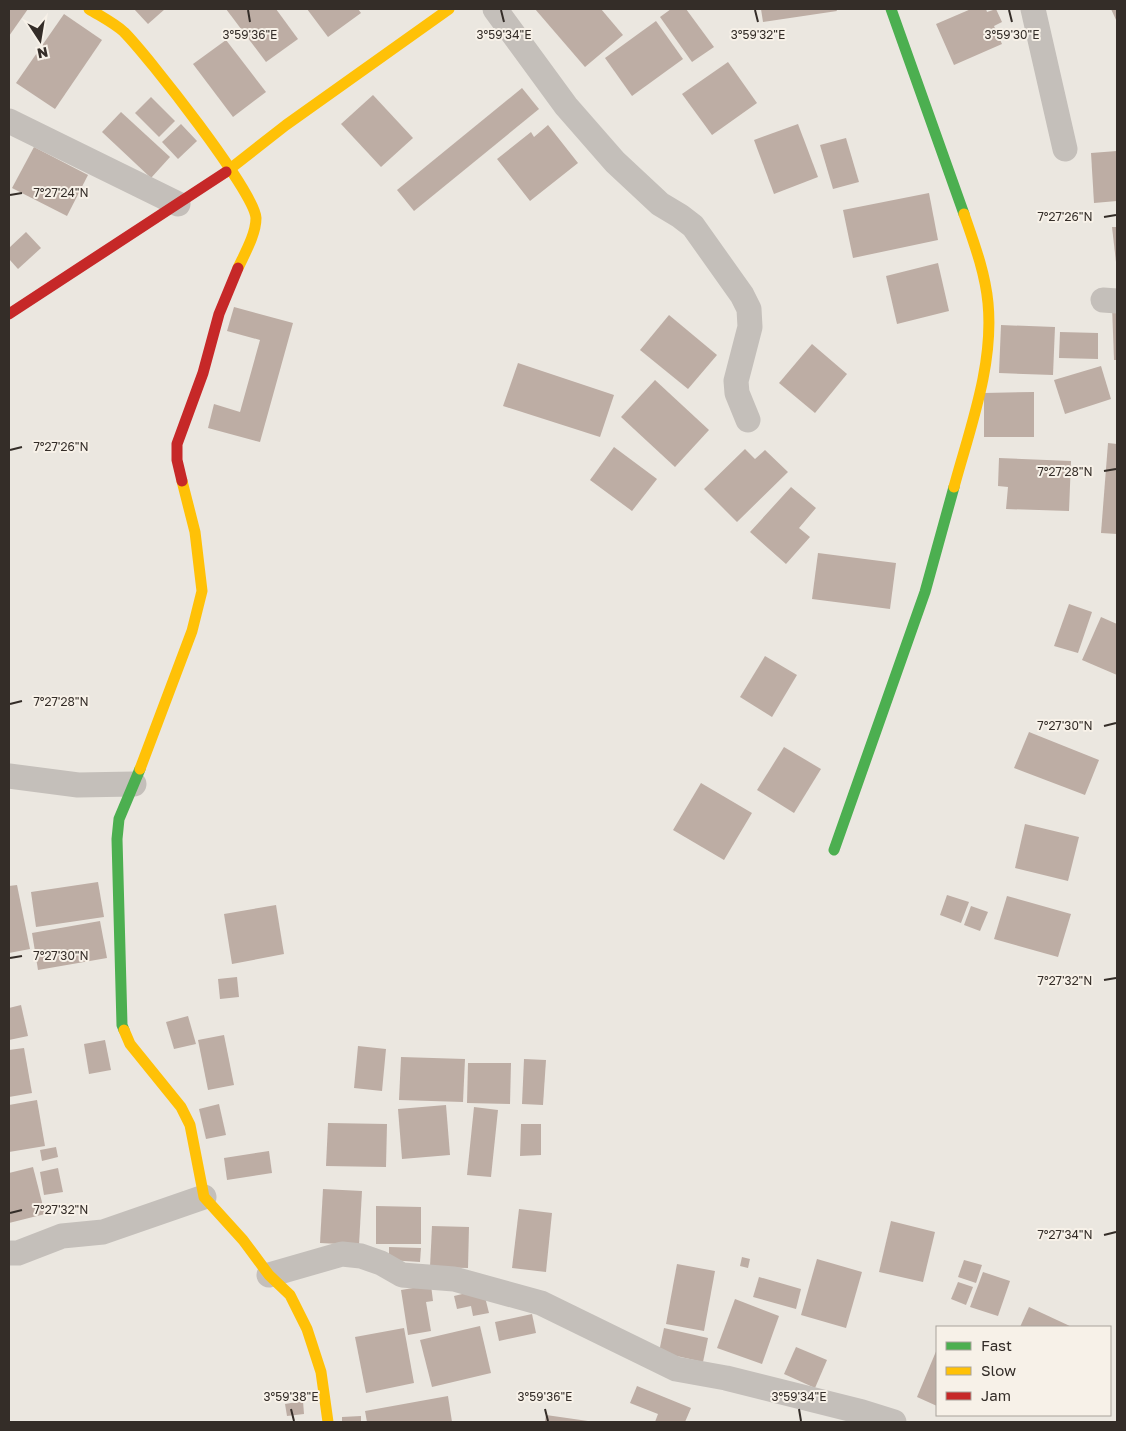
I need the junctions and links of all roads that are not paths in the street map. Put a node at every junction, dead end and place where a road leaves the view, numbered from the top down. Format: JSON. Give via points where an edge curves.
{"nodes":[{"id":1,"x":89,"y":9,"type":"edge"},
{"id":2,"x":449,"y":9,"type":"edge"},
{"id":3,"x":495,"y":9,"type":"edge"},
{"id":4,"x":891,"y":9,"type":"edge"},
{"id":5,"x":1033,"y":9,"type":"edge"},
{"id":6,"x":9,"y":121,"type":"edge"},
{"id":7,"x":1065,"y":149,"type":"dead end"},
{"id":8,"x":231,"y":169,"type":"junction"},
{"id":9,"x":178,"y":204,"type":"junction"},
{"id":10,"x":9,"y":314,"type":"edge"},
{"id":11,"x":748,"y":420,"type":"dead end"},
{"id":12,"x":9,"y":776,"type":"edge"},
{"id":13,"x":134,"y":784,"type":"junction"},
{"id":14,"x":834,"y":850,"type":"dead end"},
{"id":15,"x":204,"y":1197,"type":"junction"},
{"id":16,"x":9,"y":1253,"type":"edge"},
{"id":17,"x":269,"y":1275,"type":"junction"},
{"id":18,"x":328,"y":1422,"type":"edge"},
{"id":19,"x":894,"y":1422,"type":"edge"}],
"edges":[{"from":1,"to":8,"type":"street","via":[[122,30],[142,51]]},
{"from":2,"to":8,"type":"street","via":[[286,125]]},
{"from":3,"to":11,"type":"street","via":[[566,106],[615,162],[660,204],[693,226],[742,295],[749,309],[750,327],[736,381]]},
{"from":4,"to":14,"type":"street","via":[[981,263],[988,303],[988,346],[979,396],[925,592]]},
{"from":5,"to":7,"type":"street"},
{"from":6,"to":9,"type":"street"},
{"from":8,"to":9,"type":"street"},
{"from":8,"to":13,"type":"street","via":[[252,204],[256,217],[253,233],[219,314],[203,373],[177,444],[177,460],[195,532],[202,590],[192,631]]},
{"from":9,"to":10,"type":"street"},
{"from":12,"to":13,"type":"street","via":[[78,785]]},
{"from":13,"to":15,"type":"street","via":[[119,819],[117,839],[122,1026],[130,1044],[181,1107],[190,1125]]},
{"from":15,"to":16,"type":"street","via":[[103,1232],[62,1236],[18,1253]]},
{"from":15,"to":17,"type":"street"},
{"from":17,"to":18,"type":"street","via":[[290,1295],[307,1329],[321,1372]]},
{"from":17,"to":19,"type":"street","via":[[342,1254],[361,1256],[402,1275],[454,1279],[541,1303],[676,1369],[726,1378]]}]}
